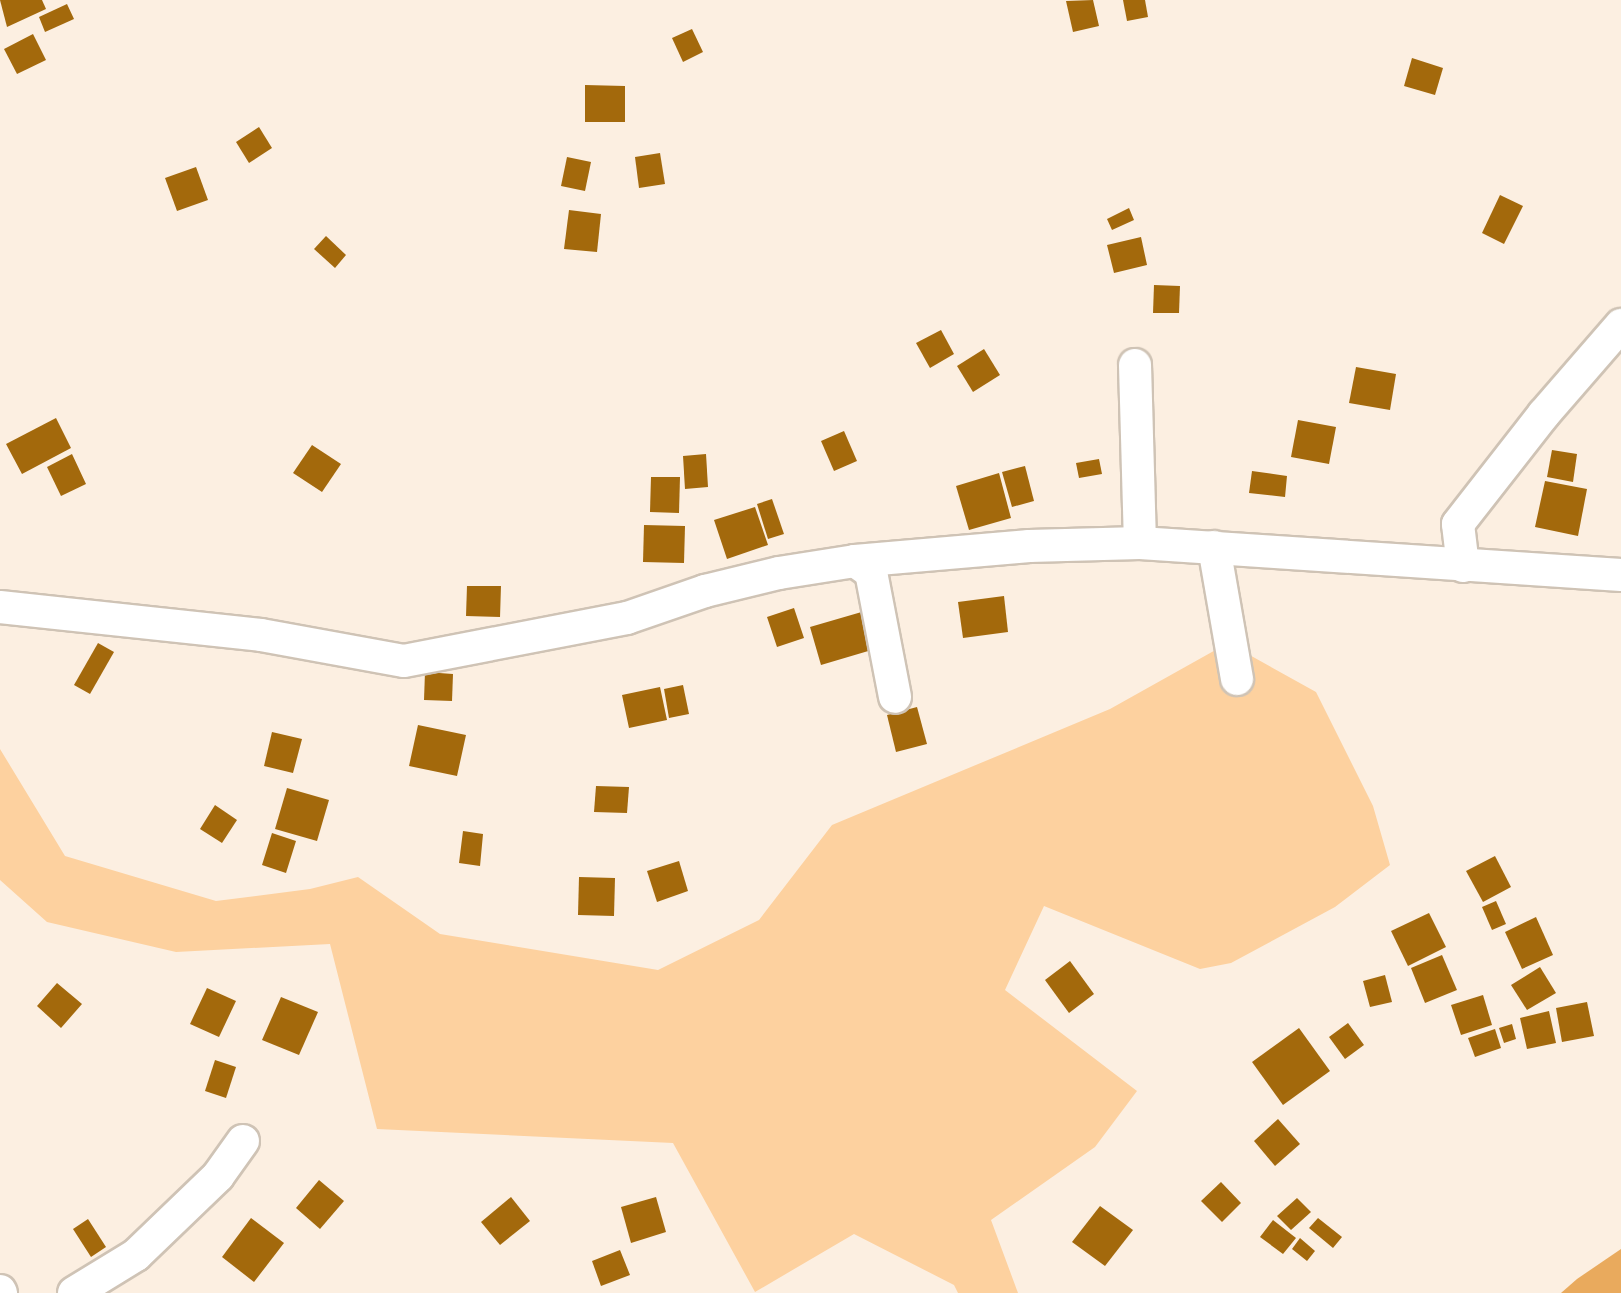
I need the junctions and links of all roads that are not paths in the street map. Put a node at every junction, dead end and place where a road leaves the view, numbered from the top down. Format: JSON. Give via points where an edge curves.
{"nodes":[{"id":1,"x":1621,"y":325,"type":"edge"},
{"id":2,"x":1135,"y":365,"type":"dead end"},
{"id":3,"x":1140,"y":543,"type":"junction"},
{"id":4,"x":1213,"y":547,"type":"junction"},
{"id":5,"x":855,"y":561,"type":"junction"},
{"id":6,"x":1463,"y":566,"type":"junction"},
{"id":7,"x":1621,"y":575,"type":"edge"},
{"id":8,"x":0,"y":607,"type":"edge"},
{"id":9,"x":1237,"y":678,"type":"dead end"},
{"id":10,"x":895,"y":697,"type":"dead end"},
{"id":11,"x":243,"y":1141,"type":"dead end"},
{"id":12,"x":74,"y":1293,"type":"edge"}],
"edges":[{"from":1,"to":6,"type":"street","via":[[1458,524]]},
{"from":2,"to":3,"type":"street"},
{"from":3,"to":4,"type":"street"},
{"from":3,"to":5,"type":"street","via":[[1029,546]]},
{"from":4,"to":6,"type":"street"},
{"from":4,"to":9,"type":"street"},
{"from":5,"to":8,"type":"street","via":[[705,591],[627,618],[404,661],[261,635]]},
{"from":5,"to":10,"type":"street","via":[[871,572]]},
{"from":6,"to":7,"type":"street"},
{"from":11,"to":12,"type":"street","via":[[218,1176],[145,1247]]}]}
